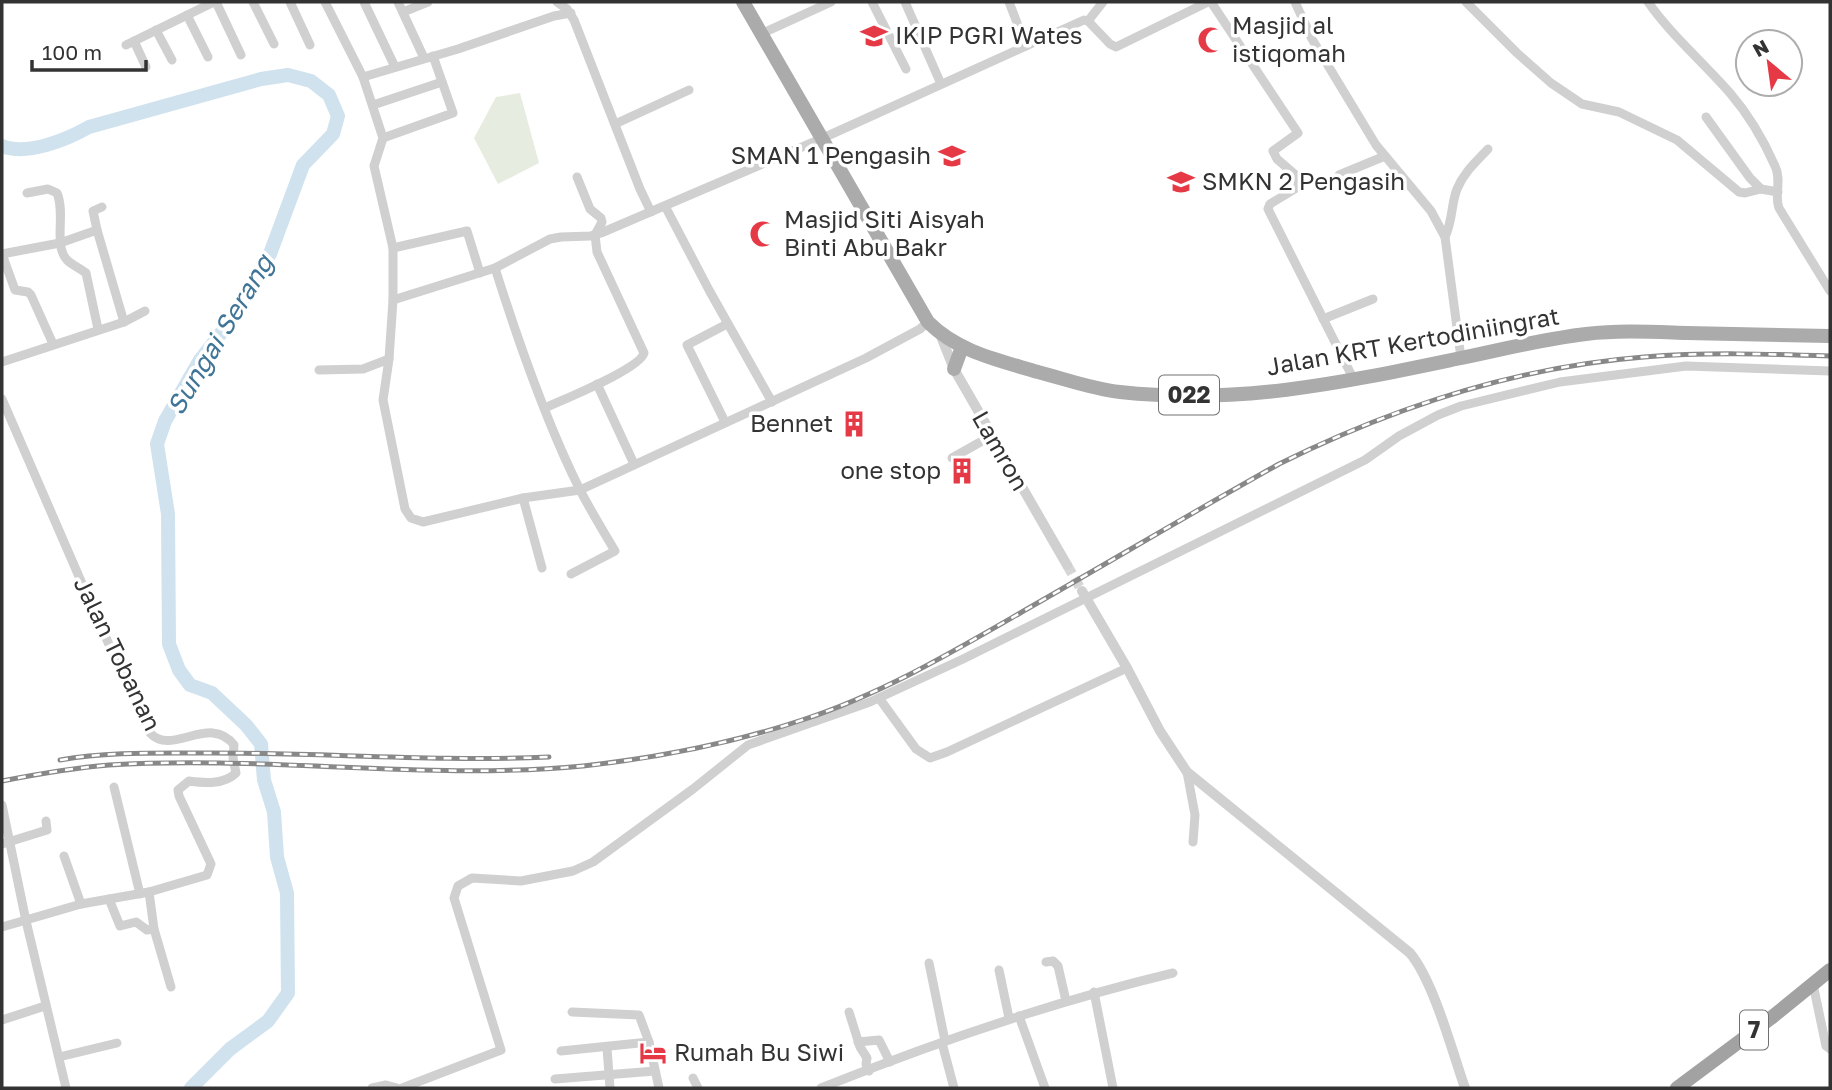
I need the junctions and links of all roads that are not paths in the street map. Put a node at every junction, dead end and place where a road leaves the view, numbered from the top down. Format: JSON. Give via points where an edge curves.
{"nodes":[{"id":1,"x":215,"y":2,"type":"edge"},
{"id":2,"x":253,"y":2,"type":"edge"},
{"id":3,"x":290,"y":2,"type":"edge"},
{"id":4,"x":326,"y":2,"type":"edge"},
{"id":5,"x":364,"y":2,"type":"edge"},
{"id":6,"x":398,"y":2,"type":"edge"},
{"id":7,"x":428,"y":2,"type":"edge"},
{"id":8,"x":557,"y":2,"type":"edge"},
{"id":9,"x":743,"y":2,"type":"edge"},
{"id":10,"x":831,"y":2,"type":"edge"},
{"id":11,"x":872,"y":2,"type":"edge"},
{"id":12,"x":905,"y":2,"type":"edge"},
{"id":13,"x":1009,"y":2,"type":"edge"},
{"id":14,"x":1103,"y":2,"type":"edge"},
{"id":15,"x":1209,"y":2,"type":"edge"},
{"id":16,"x":1296,"y":2,"type":"edge"},
{"id":17,"x":1465,"y":2,"type":"edge"},
{"id":18,"x":1647,"y":2,"type":"edge"},
{"id":19,"x":403,"y":12,"type":"junction"},
{"id":20,"x":571,"y":13,"type":"junction"},
{"id":21,"x":187,"y":15,"type":"junction"},
{"id":22,"x":1088,"y":21,"type":"junction"},
{"id":23,"x":156,"y":30,"type":"junction"},
{"id":24,"x":761,"y":34,"type":"junction"},
{"id":25,"x":274,"y":44,"type":"dead end"},
{"id":26,"x":310,"y":45,"type":"dead end"},
{"id":27,"x":1026,"y":46,"type":"junction"},
{"id":28,"x":241,"y":55,"type":"dead end"},
{"id":29,"x":208,"y":57,"type":"dead end"},
{"id":30,"x":429,"y":57,"type":"junction"},
{"id":31,"x":172,"y":60,"type":"dead end"},
{"id":32,"x":146,"y":67,"type":"dead end"},
{"id":33,"x":395,"y":67,"type":"junction"},
{"id":34,"x":906,"y":69,"type":"dead end"},
{"id":35,"x":363,"y":78,"type":"junction"},
{"id":36,"x":442,"y":82,"type":"junction"},
{"id":37,"x":941,"y":84,"type":"junction"},
{"id":38,"x":689,"y":90,"type":"dead end"},
{"id":39,"x":373,"y":105,"type":"junction"},
{"id":40,"x":1706,"y":117,"type":"dead end"},
{"id":41,"x":615,"y":124,"type":"junction"},
{"id":42,"x":383,"y":138,"type":"junction"},
{"id":43,"x":823,"y":138,"type":"junction"},
{"id":44,"x":1488,"y":149,"type":"dead end"},
{"id":45,"x":1385,"y":156,"type":"junction"},
{"id":46,"x":1339,"y":175,"type":"dead end"},
{"id":47,"x":577,"y":177,"type":"dead end"},
{"id":48,"x":1761,"y":189,"type":"junction"},
{"id":49,"x":1778,"y":192,"type":"junction"},
{"id":50,"x":27,"y":193,"type":"dead end"},
{"id":51,"x":665,"y":206,"type":"junction"},
{"id":52,"x":102,"y":207,"type":"dead end"},
{"id":53,"x":651,"y":212,"type":"junction"},
{"id":54,"x":97,"y":230,"type":"junction"},
{"id":55,"x":595,"y":235,"type":"junction"},
{"id":56,"x":1445,"y":237,"type":"junction"},
{"id":57,"x":60,"y":243,"type":"junction"},
{"id":58,"x":393,"y":247,"type":"junction"},
{"id":59,"x":495,"y":268,"type":"junction"},
{"id":60,"x":480,"y":273,"type":"junction"},
{"id":61,"x":1830,"y":291,"type":"edge"},
{"id":62,"x":1373,"y":299,"type":"dead end"},
{"id":63,"x":393,"y":300,"type":"junction"},
{"id":64,"x":145,"y":311,"type":"dead end"},
{"id":65,"x":1324,"y":319,"type":"junction"},
{"id":66,"x":124,"y":322,"type":"junction"},
{"id":67,"x":928,"y":322,"type":"junction"},
{"id":68,"x":727,"y":324,"type":"junction"},
{"id":69,"x":98,"y":329,"type":"junction"},
{"id":70,"x":940,"y":334,"type":"junction"},
{"id":71,"x":1830,"y":336,"type":"edge"},
{"id":72,"x":53,"y":344,"type":"junction"},
{"id":73,"x":962,"y":347,"type":"junction"},
{"id":74,"x":1461,"y":358,"type":"junction"},
{"id":75,"x":389,"y":359,"type":"junction"},
{"id":76,"x":2,"y":362,"type":"edge"},
{"id":77,"x":954,"y":369,"type":"junction"},
{"id":78,"x":320,"y":370,"type":"dead end"},
{"id":79,"x":1830,"y":371,"type":"edge"},
{"id":80,"x":1354,"y":380,"type":"junction"},
{"id":81,"x":597,"y":384,"type":"junction"},
{"id":82,"x":2,"y":399,"type":"edge"},
{"id":83,"x":772,"y":402,"type":"junction"},
{"id":84,"x":545,"y":408,"type":"junction"},
{"id":85,"x":725,"y":422,"type":"junction"},
{"id":86,"x":991,"y":436,"type":"junction"},
{"id":87,"x":952,"y":458,"type":"dead end"},
{"id":88,"x":634,"y":464,"type":"junction"},
{"id":89,"x":580,"y":490,"type":"junction"},
{"id":90,"x":523,"y":498,"type":"junction"},
{"id":91,"x":1067,"y":565,"type":"tunnel mouth"},
{"id":92,"x":542,"y":568,"type":"dead end"},
{"id":93,"x":571,"y":574,"type":"dead end"},
{"id":94,"x":1085,"y":595,"type":"junction"},
{"id":95,"x":1127,"y":668,"type":"junction"},
{"id":96,"x":879,"y":698,"type":"junction"},
{"id":97,"x":1187,"y":772,"type":"junction"},
{"id":98,"x":114,"y":787,"type":"dead end"},
{"id":99,"x":2,"y":805,"type":"edge"},
{"id":100,"x":46,"y":821,"type":"dead end"},
{"id":101,"x":1193,"y":842,"type":"dead end"},
{"id":102,"x":5,"y":844,"type":"edge"},
{"id":103,"x":64,"y":856,"type":"dead end"},
{"id":104,"x":144,"y":893,"type":"junction"},
{"id":105,"x":109,"y":899,"type":"junction"},
{"id":106,"x":81,"y":904,"type":"junction"},
{"id":107,"x":26,"y":921,"type":"junction"},
{"id":108,"x":3,"y":924,"type":"edge"},
{"id":109,"x":154,"y":929,"type":"junction"},
{"id":110,"x":1046,"y":962,"type":"dead end"},
{"id":111,"x":929,"y":963,"type":"dead end"},
{"id":112,"x":999,"y":970,"type":"dead end"},
{"id":113,"x":1830,"y":970,"type":"edge"},
{"id":114,"x":1173,"y":973,"type":"dead end"},
{"id":115,"x":1813,"y":984,"type":"junction"},
{"id":116,"x":171,"y":987,"type":"dead end"},
{"id":117,"x":1094,"y":992,"type":"junction"},
{"id":118,"x":1066,"y":1001,"type":"junction"},
{"id":119,"x":45,"y":1006,"type":"junction"},
{"id":120,"x":849,"y":1012,"type":"dead end"},
{"id":121,"x":572,"y":1013,"type":"dead end"},
{"id":122,"x":1014,"y":1017,"type":"junction"},
{"id":123,"x":2,"y":1020,"type":"edge"},
{"id":124,"x":649,"y":1042,"type":"junction"},
{"id":125,"x":858,"y":1042,"type":"junction"},
{"id":126,"x":944,"y":1042,"type":"junction"},
{"id":127,"x":117,"y":1043,"type":"dead end"},
{"id":128,"x":607,"y":1048,"type":"junction"},
{"id":129,"x":1830,"y":1049,"type":"edge"},
{"id":130,"x":561,"y":1051,"type":"dead end"},
{"id":131,"x":60,"y":1057,"type":"junction"},
{"id":132,"x":890,"y":1062,"type":"junction"},
{"id":133,"x":655,"y":1071,"type":"junction"},
{"id":134,"x":869,"y":1071,"type":"junction"},
{"id":135,"x":610,"y":1075,"type":"junction"},
{"id":136,"x":693,"y":1078,"type":"dead end"},
{"id":137,"x":555,"y":1079,"type":"dead end"},
{"id":138,"x":66,"y":1088,"type":"edge"},
{"id":139,"x":372,"y":1088,"type":"edge"},
{"id":140,"x":400,"y":1088,"type":"edge"},
{"id":141,"x":610,"y":1088,"type":"edge"},
{"id":142,"x":659,"y":1088,"type":"edge"},
{"id":143,"x":698,"y":1088,"type":"edge"},
{"id":144,"x":821,"y":1088,"type":"edge"},
{"id":145,"x":954,"y":1088,"type":"edge"},
{"id":146,"x":1045,"y":1088,"type":"edge"},
{"id":147,"x":1113,"y":1088,"type":"edge"},
{"id":148,"x":1465,"y":1088,"type":"edge"},
{"id":149,"x":1677,"y":1088,"type":"edge"}],
"edges":[{"from":1,"to":21,"type":"street"},
{"from":1,"to":28,"type":"street"},
{"from":2,"to":25,"type":"street"},
{"from":3,"to":26,"type":"street"},
{"from":4,"to":35,"type":"street"},
{"from":5,"to":33,"type":"street"},
{"from":6,"to":19,"type":"street"},
{"from":7,"to":19,"type":"street"},
{"from":8,"to":20,"type":"street"},
{"from":9,"to":24,"type":"main road","name":"Jalan KRT Kertodiniingrat","number":"022"},
{"from":10,"to":24,"type":"street"},
{"from":11,"to":34,"type":"street"},
{"from":12,"to":37,"type":"street"},
{"from":13,"to":27,"type":"street"},
{"from":14,"to":22,"type":"street"},
{"from":15,"to":22,"type":"street","via":[[1116,47]]},
{"from":15,"to":65,"type":"street","via":[[1298,133],[1273,150],[1299,178],[1298,187],[1268,209]]},
{"from":16,"to":45,"type":"street","via":[[1312,39]]},
{"from":17,"to":48,"type":"street","via":[[1517,54],[1582,104],[1619,112],[1677,140],[1739,192]]},
{"from":18,"to":49,"type":"street","via":[[1743,110],[1775,166]]},
{"from":19,"to":30,"type":"street"},
{"from":20,"to":30,"type":"street"},
{"from":20,"to":41,"type":"street"},
{"from":21,"to":23,"type":"street"},
{"from":21,"to":29,"type":"street"},
{"from":22,"to":27,"type":"street"},
{"from":23,"to":31,"type":"street"},
{"from":23,"to":32,"type":"street","via":[[130,43]]},
{"from":24,"to":43,"type":"main road","name":"Jalan KRT Kertodiniingrat","number":"022"},
{"from":27,"to":37,"type":"street"},
{"from":30,"to":33,"type":"street"},
{"from":30,"to":36,"type":"street"},
{"from":33,"to":35,"type":"street"},
{"from":35,"to":39,"type":"street"},
{"from":36,"to":39,"type":"street"},
{"from":36,"to":42,"type":"street","via":[[453,113]]},
{"from":37,"to":43,"type":"street"},
{"from":38,"to":41,"type":"street"},
{"from":39,"to":42,"type":"street"},
{"from":40,"to":48,"type":"street"},
{"from":41,"to":53,"type":"street"},
{"from":42,"to":58,"type":"street","via":[[374,174]]},
{"from":43,"to":51,"type":"street"},
{"from":43,"to":67,"type":"main road","name":"Jalan KRT Kertodiniingrat","number":"022"},
{"from":44,"to":56,"type":"street","via":[[1457,190]]},
{"from":45,"to":46,"type":"street"},
{"from":45,"to":56,"type":"street","via":[[1431,211]]},
{"from":47,"to":55,"type":"street","via":[[590,209],[601,218]]},
{"from":48,"to":49,"type":"street"},
{"from":49,"to":61,"type":"street","via":[[1782,214]]},
{"from":50,"to":57,"type":"street","via":[[48,189],[57,193],[62,209]]},
{"from":51,"to":53,"type":"street"},
{"from":51,"to":68,"type":"street"},
{"from":52,"to":54,"type":"street","via":[[93,211]]},
{"from":53,"to":55,"type":"street"},
{"from":54,"to":57,"type":"street"},
{"from":54,"to":66,"type":"street"},
{"from":55,"to":59,"type":"street","via":[[550,239]]},
{"from":55,"to":81,"type":"street","via":[[597,252],[644,353],[639,362]]},
{"from":56,"to":74,"type":"street"},
{"from":57,"to":69,"type":"street","via":[[67,260],[86,273]]},
{"from":57,"to":72,"type":"street","via":[[2,254],[13,287],[31,295]]},
{"from":58,"to":60,"type":"street","via":[[467,231]]},
{"from":58,"to":63,"type":"street"},
{"from":59,"to":60,"type":"street"},
{"from":59,"to":84,"type":"street"},
{"from":60,"to":63,"type":"street"},
{"from":62,"to":65,"type":"street"},
{"from":63,"to":75,"type":"street"},
{"from":64,"to":66,"type":"street"},
{"from":65,"to":80,"type":"street"},
{"from":66,"to":69,"type":"street"},
{"from":67,"to":70,"type":"main road","name":"Jalan KRT Kertodiniingrat","number":"022"},
{"from":67,"to":83,"type":"street","via":[[866,358]]},
{"from":68,"to":83,"type":"street"},
{"from":68,"to":85,"type":"street","via":[[687,345]]},
{"from":69,"to":72,"type":"street"},
{"from":70,"to":73,"type":"main road","name":"Jalan KRT Kertodiniingrat","number":"022"},
{"from":70,"to":77,"type":"street","name":"Lamron"},
{"from":71,"to":74,"type":"main road","name":"Jalan KRT Kertodiniingrat","number":"022","via":[[1634,331],[1534,342]]},
{"from":72,"to":76,"type":"street"},
{"from":73,"to":77,"type":"main road"},
{"from":73,"to":80,"type":"main road","name":"Jalan KRT Kertodiniingrat","number":"022","via":[[1120,392],[1229,396]]},
{"from":74,"to":80,"type":"main road","name":"Jalan KRT Kertodiniingrat","number":"022"},
{"from":75,"to":78,"type":"street","via":[[363,369]]},
{"from":75,"to":90,"type":"street","via":[[383,400],[405,509],[411,518],[423,522]]},
{"from":77,"to":86,"type":"street","name":"Lamron"},
{"from":79,"to":94,"type":"street","via":[[1686,366],[1560,383],[1461,406],[1415,426],[1365,460]]},
{"from":81,"to":84,"type":"street"},
{"from":81,"to":88,"type":"street"},
{"from":82,"to":104,"type":"street","name":"Jalan Tobanan","via":[[150,733],[165,741],[221,733],[234,745],[233,777],[189,781],[178,790],[206,850],[210,870],[200,878]]},
{"from":83,"to":85,"type":"street"},
{"from":84,"to":89,"type":"street"},
{"from":85,"to":88,"type":"street"},
{"from":86,"to":87,"type":"street"},
{"from":86,"to":91,"type":"street","name":"Lamron"},
{"from":88,"to":89,"type":"street"},
{"from":89,"to":90,"type":"street"},
{"from":89,"to":93,"type":"street","via":[[615,551]]},
{"from":90,"to":92,"type":"street"},
{"from":94,"to":95,"type":"street"},
{"from":94,"to":96,"type":"street"},
{"from":95,"to":96,"type":"street","via":[[930,758],[916,750]]},
{"from":95,"to":97,"type":"street"},
{"from":96,"to":140,"type":"street","via":[[748,745],[593,862],[573,871],[522,881],[472,878],[458,886],[454,898],[501,1050]]},
{"from":97,"to":101,"type":"street","via":[[1195,815]]},
{"from":97,"to":148,"type":"street","via":[[1410,953],[1436,1005]]},
{"from":98,"to":104,"type":"street"},
{"from":99,"to":102,"type":"street"},
{"from":100,"to":102,"type":"street","via":[[47,830]]},
{"from":102,"to":107,"type":"street"},
{"from":103,"to":106,"type":"street"},
{"from":104,"to":105,"type":"street","name":"Jalan Tobanan"},
{"from":104,"to":109,"type":"street"},
{"from":105,"to":106,"type":"street","name":"Jalan Tobanan"},
{"from":105,"to":109,"type":"street","via":[[120,926],[136,922]]},
{"from":106,"to":107,"type":"street","name":"Jalan Tobanan"},
{"from":107,"to":108,"type":"street","name":"Jalan Tobanan"},
{"from":107,"to":119,"type":"street"},
{"from":109,"to":116,"type":"street"},
{"from":110,"to":118,"type":"street","via":[[1058,966]]},
{"from":111,"to":126,"type":"street"},
{"from":112,"to":122,"type":"street"},
{"from":113,"to":115,"type":"highway","number":"7"},
{"from":114,"to":117,"type":"street"},
{"from":115,"to":129,"type":"street"},
{"from":115,"to":149,"type":"highway","number":"7"},
{"from":117,"to":118,"type":"street"},
{"from":117,"to":147,"type":"street"},
{"from":118,"to":122,"type":"street"},
{"from":119,"to":123,"type":"street"},
{"from":119,"to":131,"type":"street"},
{"from":120,"to":125,"type":"street"},
{"from":121,"to":124,"type":"street","via":[[636,1014]]},
{"from":122,"to":126,"type":"street"},
{"from":122,"to":146,"type":"street"},
{"from":124,"to":128,"type":"street"},
{"from":124,"to":133,"type":"street"},
{"from":125,"to":132,"type":"street","via":[[879,1040]]},
{"from":125,"to":134,"type":"street"},
{"from":126,"to":132,"type":"street"},
{"from":126,"to":145,"type":"street"},
{"from":127,"to":131,"type":"street"},
{"from":128,"to":130,"type":"street"},
{"from":128,"to":135,"type":"street"},
{"from":131,"to":138,"type":"street"},
{"from":132,"to":134,"type":"street"},
{"from":133,"to":135,"type":"street"},
{"from":133,"to":142,"type":"street"},
{"from":134,"to":144,"type":"street"},
{"from":135,"to":137,"type":"street"},
{"from":135,"to":141,"type":"street"},
{"from":136,"to":143,"type":"street"},
{"from":139,"to":140,"type":"street"}]}
